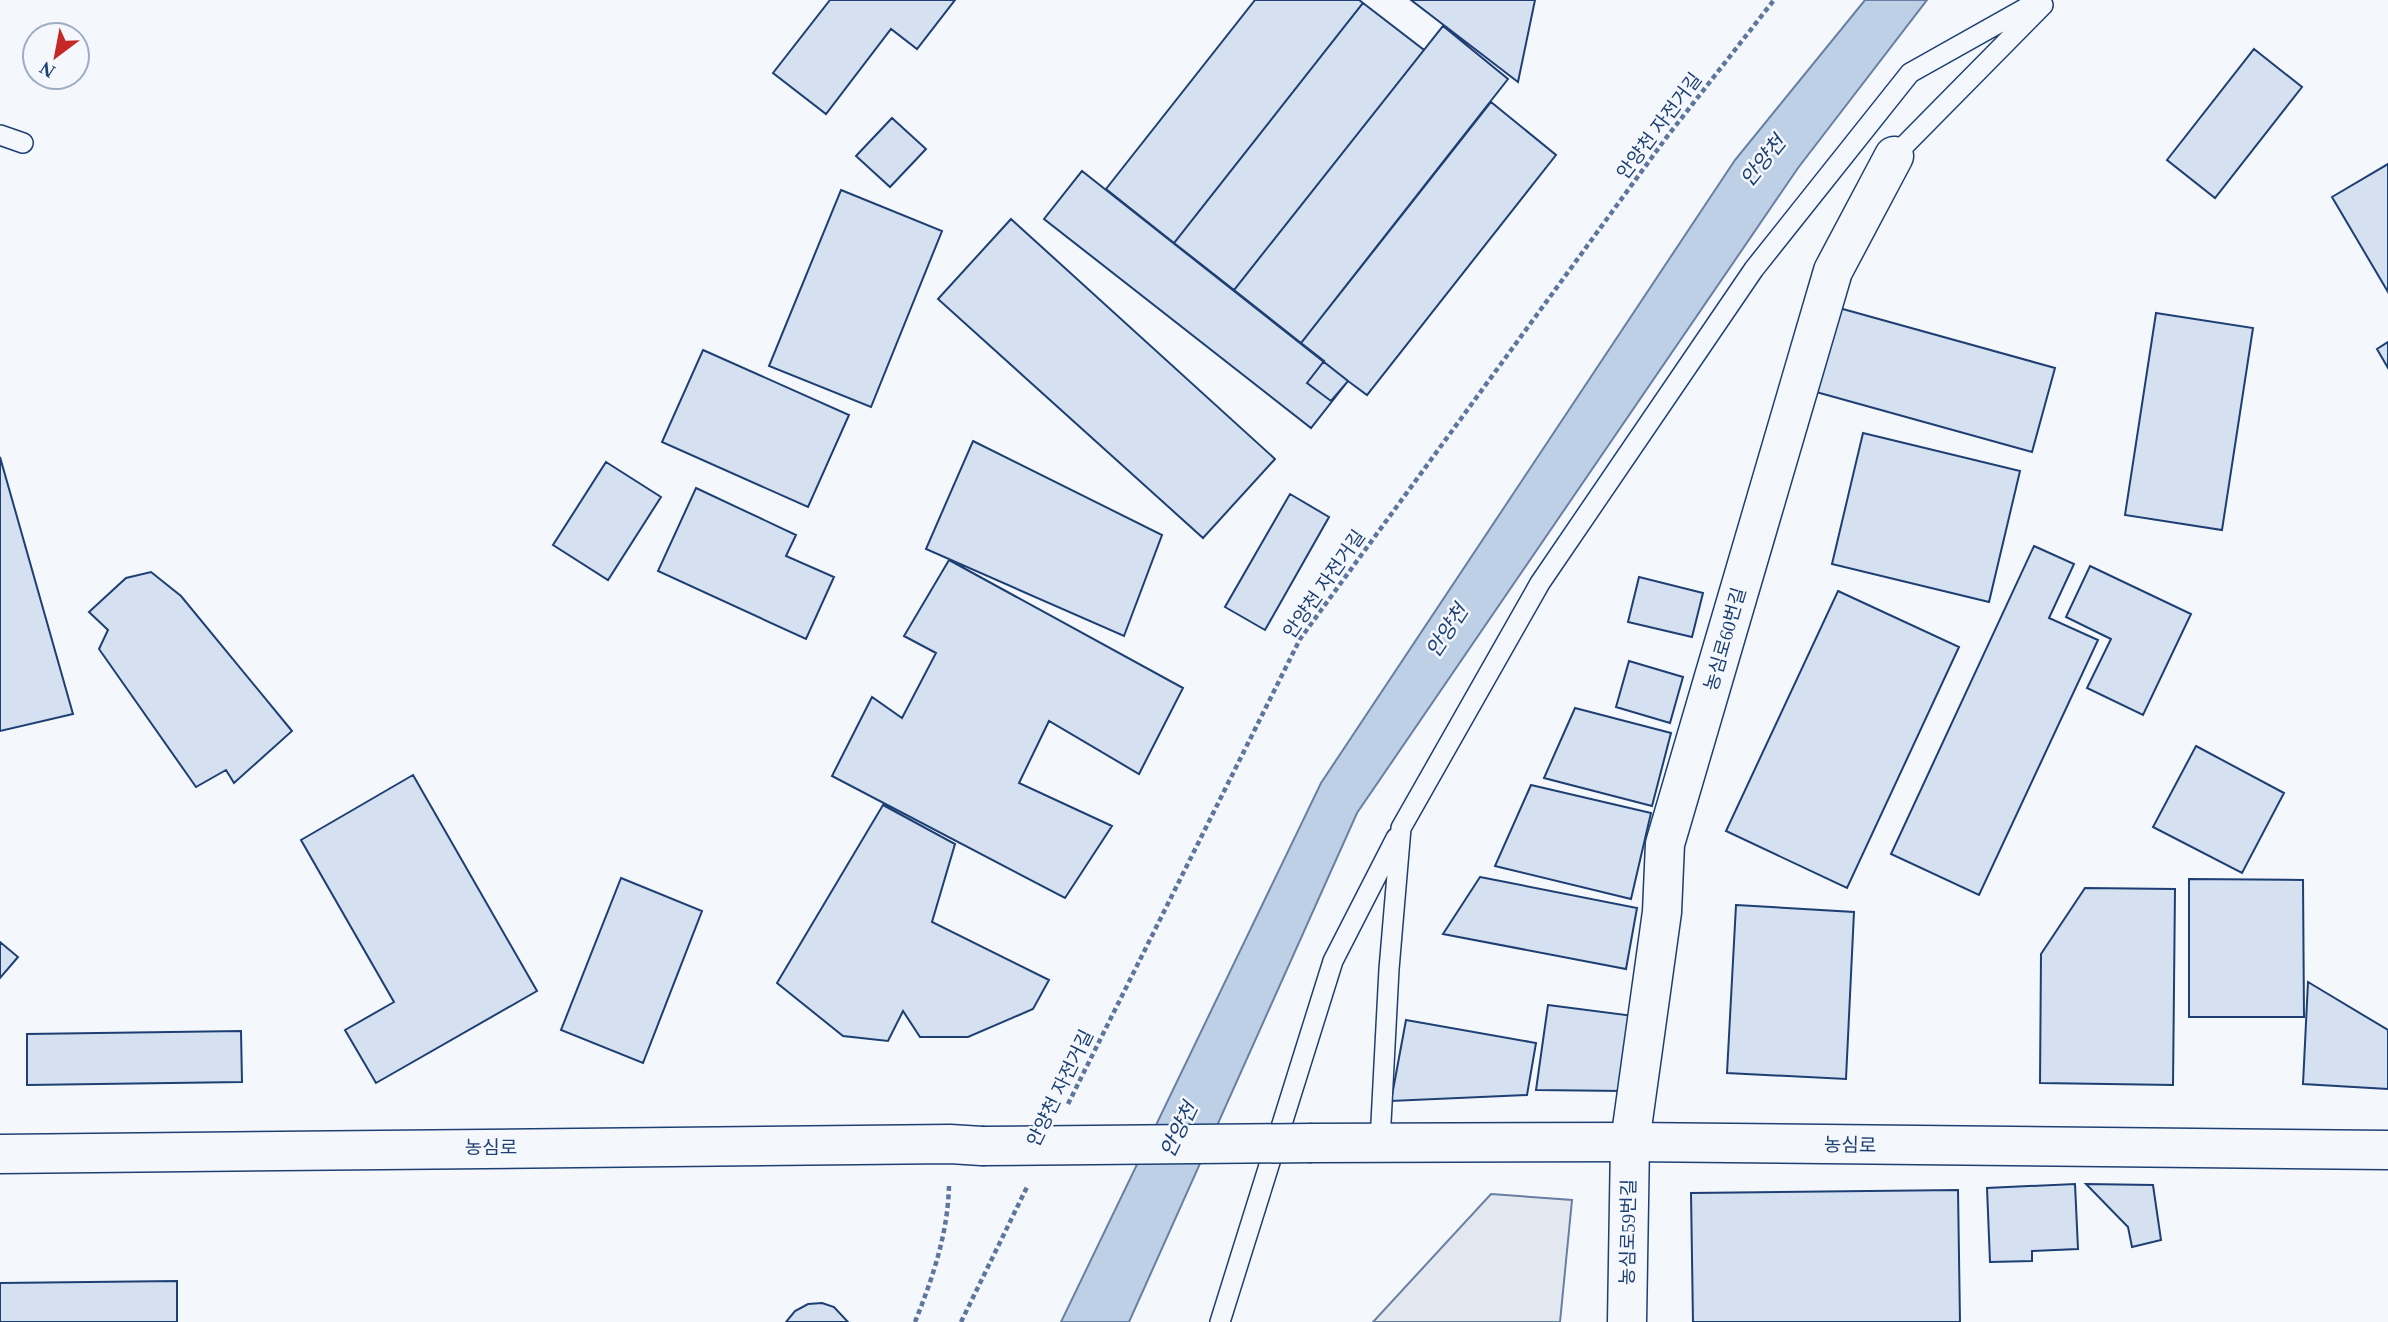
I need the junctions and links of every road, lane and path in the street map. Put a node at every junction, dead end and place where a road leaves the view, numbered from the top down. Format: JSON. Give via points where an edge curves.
{"nodes":[{"id":1,"x":1774,"y":0,"type":"edge"},
{"id":2,"x":2040,"y":0,"type":"edge"},
{"id":3,"x":2049,"y":0,"type":"edge"},
{"id":4,"x":0,"y":135,"type":"edge"},
{"id":5,"x":23,"y":143,"type":"dead end"},
{"id":6,"x":1894,"y":156,"type":"joint"},
{"id":7,"x":1401,"y":828,"type":"junction"},
{"id":8,"x":1067,"y":1106,"type":"dead end"},
{"id":9,"x":1380,"y":1142,"type":"junction"},
{"id":10,"x":1630,"y":1143,"type":"junction"},
{"id":11,"x":966,"y":1145,"type":"junction"},
{"id":12,"x":2388,"y":1150,"type":"edge"},
{"id":13,"x":0,"y":1154,"type":"edge"},
{"id":14,"x":1030,"y":1180,"type":"dead end"},
{"id":15,"x":915,"y":1322,"type":"edge"},
{"id":16,"x":961,"y":1322,"type":"edge"},
{"id":17,"x":1220,"y":1322,"type":"edge"},
{"id":18,"x":1627,"y":1322,"type":"edge"}],
"edges":[{"from":1,"to":8,"type":"path","name":"안양천 자전거길","via":[[1666,138],[1300,639]]},
{"from":2,"to":7,"type":"lane","via":[[1910,73],[1754,269],[1540,583]]},
{"from":3,"to":6,"type":"lane"},
{"from":4,"to":5,"type":"lane"},
{"from":6,"to":10,"type":"street","name":"농심로60번길","via":[[1833,271],[1665,844],[1662,912]]},
{"from":7,"to":9,"type":"lane"},
{"from":7,"to":17,"type":"lane","via":[[1333,961]]},
{"from":9,"to":10,"type":"street","name":"농심로"},
{"from":9,"to":11,"type":"street","name":"농심로","bridge":true},
{"from":10,"to":12,"type":"street","name":"농심로"},
{"from":10,"to":18,"type":"street","name":"농심로59번길"},
{"from":11,"to":13,"type":"street","name":"농심로"},
{"from":11,"to":15,"type":"path","via":[[942,1246]]},
{"from":14,"to":16,"type":"path"}]}
